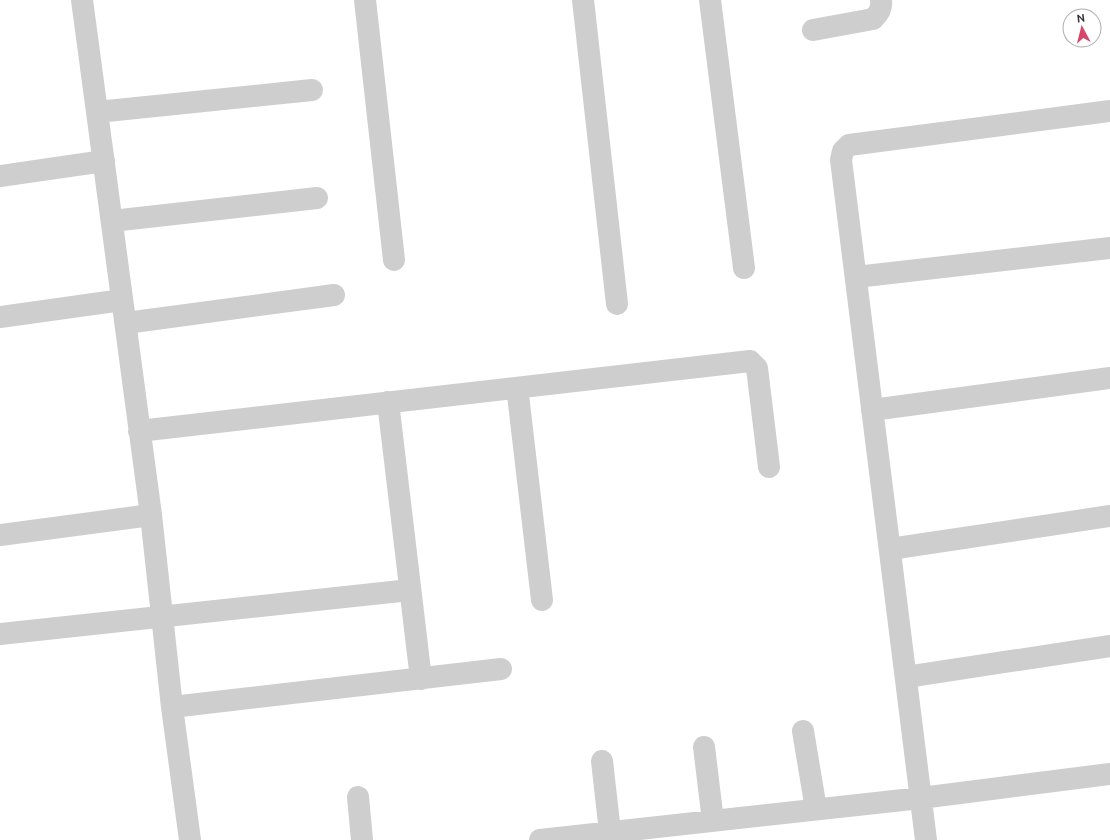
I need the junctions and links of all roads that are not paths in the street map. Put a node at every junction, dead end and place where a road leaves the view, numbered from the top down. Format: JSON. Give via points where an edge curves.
{"nodes":[{"id":1,"x":82,"y":0,"type":"edge"},
{"id":2,"x":364,"y":0,"type":"edge"},
{"id":3,"x":583,"y":0,"type":"edge"},
{"id":4,"x":710,"y":0,"type":"edge"},
{"id":5,"x":881,"y":0,"type":"edge"},
{"id":6,"x":814,"y":30,"type":"dead end"},
{"id":7,"x":312,"y":90,"type":"dead end"},
{"id":8,"x":1110,"y":111,"type":"edge"},
{"id":9,"x":97,"y":112,"type":"junction"},
{"id":10,"x":104,"y":162,"type":"junction"},
{"id":11,"x":0,"y":176,"type":"edge"},
{"id":12,"x":317,"y":198,"type":"dead end"},
{"id":13,"x":112,"y":220,"type":"junction"},
{"id":14,"x":1110,"y":248,"type":"edge"},
{"id":15,"x":394,"y":260,"type":"dead end"},
{"id":16,"x":744,"y":268,"type":"dead end"},
{"id":17,"x":856,"y":277,"type":"junction"},
{"id":18,"x":334,"y":296,"type":"dead end"},
{"id":19,"x":122,"y":300,"type":"junction"},
{"id":20,"x":617,"y":304,"type":"dead end"},
{"id":21,"x":0,"y":316,"type":"edge"},
{"id":22,"x":126,"y":323,"type":"junction"},
{"id":23,"x":1110,"y":378,"type":"edge"},
{"id":24,"x":518,"y":395,"type":"dead end"},
{"id":25,"x":388,"y":402,"type":"junction"},
{"id":26,"x":872,"y":410,"type":"junction"},
{"id":27,"x":139,"y":431,"type":"junction"},
{"id":28,"x":769,"y":467,"type":"dead end"},
{"id":29,"x":151,"y":515,"type":"junction"},
{"id":30,"x":1110,"y":516,"type":"edge"},
{"id":31,"x":0,"y":535,"type":"edge"},
{"id":32,"x":890,"y":549,"type":"junction"},
{"id":33,"x":410,"y":590,"type":"junction"},
{"id":34,"x":542,"y":600,"type":"dead end"},
{"id":35,"x":162,"y":616,"type":"junction"},
{"id":36,"x":0,"y":634,"type":"edge"},
{"id":37,"x":1110,"y":646,"type":"edge"},
{"id":38,"x":501,"y":669,"type":"dead end"},
{"id":39,"x":906,"y":677,"type":"junction"},
{"id":40,"x":421,"y":679,"type":"junction"},
{"id":41,"x":172,"y":707,"type":"junction"},
{"id":42,"x":803,"y":732,"type":"dead end"},
{"id":43,"x":704,"y":747,"type":"dead end"},
{"id":44,"x":602,"y":761,"type":"dead end"},
{"id":45,"x":1110,"y":774,"type":"edge"},
{"id":46,"x":358,"y":796,"type":"dead end"},
{"id":47,"x":921,"y":798,"type":"junction"},
{"id":48,"x":816,"y":809,"type":"junction"},
{"id":49,"x":713,"y":821,"type":"junction"},
{"id":50,"x":610,"y":832,"type":"junction"},
{"id":51,"x":190,"y":840,"type":"edge"},
{"id":52,"x":362,"y":840,"type":"edge"},
{"id":53,"x":540,"y":840,"type":"edge"},
{"id":54,"x":926,"y":840,"type":"edge"}],
"edges":[{"from":1,"to":9,"type":"street"},
{"from":2,"to":15,"type":"street"},
{"from":3,"to":20,"type":"street"},
{"from":4,"to":16,"type":"street"},
{"from":5,"to":6,"type":"street","via":[[879,14],[872,19]]},
{"from":7,"to":9,"type":"street"},
{"from":8,"to":17,"type":"street","via":[[849,145],[841,160]]},
{"from":9,"to":10,"type":"street"},
{"from":10,"to":11,"type":"street"},
{"from":10,"to":13,"type":"street"},
{"from":12,"to":13,"type":"street"},
{"from":13,"to":19,"type":"street"},
{"from":14,"to":17,"type":"street"},
{"from":17,"to":26,"type":"street"},
{"from":18,"to":22,"type":"street"},
{"from":19,"to":21,"type":"street"},
{"from":19,"to":22,"type":"street"},
{"from":22,"to":27,"type":"street"},
{"from":23,"to":26,"type":"street"},
{"from":24,"to":34,"type":"street"},
{"from":25,"to":27,"type":"street"},
{"from":25,"to":28,"type":"street","via":[[750,361],[757,368]]},
{"from":25,"to":33,"type":"street"},
{"from":26,"to":32,"type":"street"},
{"from":27,"to":29,"type":"street"},
{"from":29,"to":31,"type":"street"},
{"from":29,"to":35,"type":"street"},
{"from":30,"to":32,"type":"street"},
{"from":32,"to":39,"type":"street"},
{"from":33,"to":35,"type":"street"},
{"from":33,"to":40,"type":"street"},
{"from":35,"to":36,"type":"street"},
{"from":35,"to":41,"type":"street"},
{"from":37,"to":39,"type":"street"},
{"from":38,"to":40,"type":"street"},
{"from":39,"to":47,"type":"street"},
{"from":40,"to":41,"type":"street"},
{"from":41,"to":51,"type":"street"},
{"from":42,"to":48,"type":"street"},
{"from":43,"to":49,"type":"street"},
{"from":44,"to":50,"type":"street"},
{"from":45,"to":47,"type":"street"},
{"from":46,"to":52,"type":"street"},
{"from":47,"to":48,"type":"street"},
{"from":47,"to":54,"type":"street"},
{"from":48,"to":49,"type":"street"},
{"from":49,"to":50,"type":"street"},
{"from":50,"to":53,"type":"street"}]}
